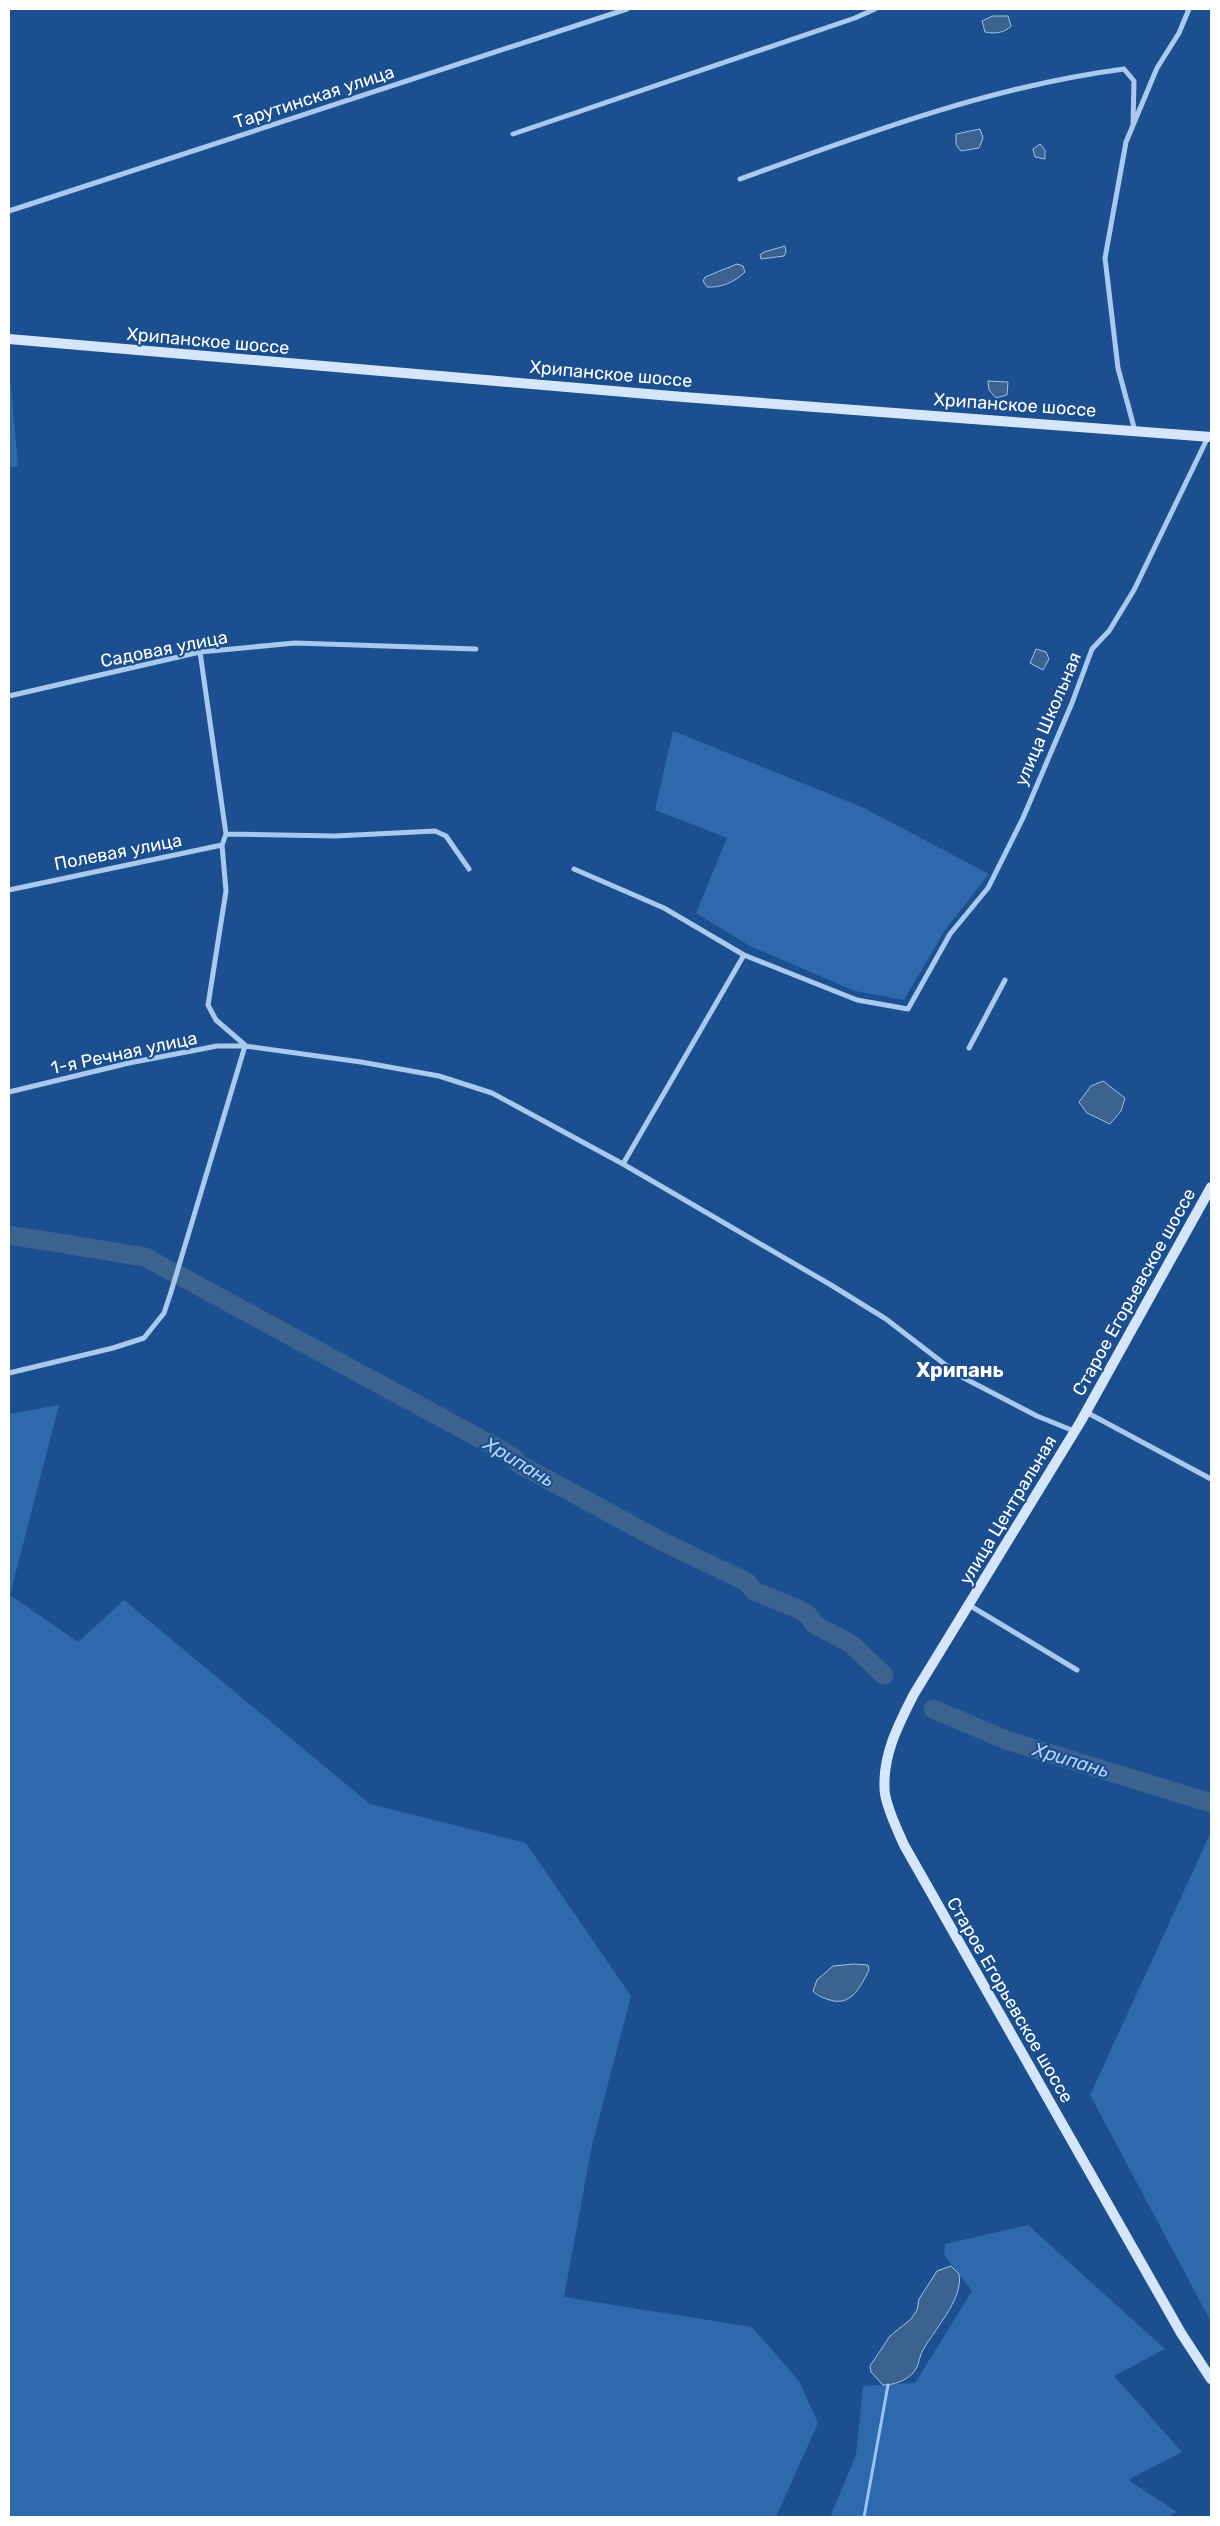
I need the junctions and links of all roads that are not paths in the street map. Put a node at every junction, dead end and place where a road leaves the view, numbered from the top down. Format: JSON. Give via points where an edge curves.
{"nodes":[{"id":1,"x":627,"y":9,"type":"edge"},
{"id":2,"x":875,"y":9,"type":"edge"},
{"id":3,"x":1189,"y":9,"type":"edge"},
{"id":4,"x":1133,"y":125,"type":"junction"},
{"id":5,"x":513,"y":134,"type":"dead end"},
{"id":6,"x":740,"y":180,"type":"dead end"},
{"id":7,"x":9,"y":211,"type":"edge"},
{"id":8,"x":9,"y":339,"type":"edge"},
{"id":9,"x":1135,"y":431,"type":"junction"},
{"id":10,"x":1210,"y":437,"type":"edge"},
{"id":11,"x":476,"y":649,"type":"dead end"},
{"id":12,"x":200,"y":652,"type":"junction"},
{"id":13,"x":9,"y":696,"type":"edge"},
{"id":14,"x":226,"y":834,"type":"junction"},
{"id":15,"x":222,"y":845,"type":"junction"},
{"id":16,"x":469,"y":869,"type":"dead end"},
{"id":17,"x":574,"y":869,"type":"dead end"},
{"id":18,"x":9,"y":890,"type":"edge"},
{"id":19,"x":744,"y":955,"type":"junction"},
{"id":20,"x":1005,"y":980,"type":"dead end"},
{"id":21,"x":246,"y":1046,"type":"junction"},
{"id":22,"x":969,"y":1048,"type":"dead end"},
{"id":23,"x":9,"y":1092,"type":"edge"},
{"id":24,"x":623,"y":1164,"type":"junction"},
{"id":25,"x":1211,"y":1187,"type":"edge"},
{"id":26,"x":9,"y":1374,"type":"edge"},
{"id":27,"x":1085,"y":1412,"type":"junction"},
{"id":28,"x":1074,"y":1432,"type":"junction"},
{"id":29,"x":1211,"y":1480,"type":"edge"},
{"id":30,"x":969,"y":1605,"type":"junction"},
{"id":31,"x":957,"y":1625,"type":"joint"},
{"id":32,"x":1077,"y":1670,"type":"dead end"},
{"id":33,"x":1211,"y":2379,"type":"edge"}],
"edges":[{"from":1,"to":7,"type":"street","name":"Тарутинская улица"},
{"from":2,"to":5,"type":"street"},
{"from":3,"to":4,"type":"street","via":[[1179,33],[1157,68]]},
{"from":4,"to":6,"type":"street","via":[[1134,81],[1124,68],[1009,91],[931,114]]},
{"from":4,"to":9,"type":"street","via":[[1126,142],[1105,258],[1118,368]]},
{"from":8,"to":9,"type":"main road","name":"Хрипанское шоссе","via":[[674,396]]},
{"from":9,"to":10,"type":"main road","name":"Хрипанское шоссе"},
{"from":10,"to":19,"type":"street","name":"улица Школьная","via":[[1134,590],[1110,631],[1092,649],[1023,818],[988,888],[950,934],[908,1009],[857,1000]]},
{"from":11,"to":12,"type":"street","name":"Садовая улица","via":[[295,642]]},
{"from":12,"to":13,"type":"street","name":"Садовая улица"},
{"from":12,"to":14,"type":"street"},
{"from":14,"to":15,"type":"street"},
{"from":14,"to":16,"type":"street","via":[[335,836],[434,831],[446,836]]},
{"from":15,"to":18,"type":"street","name":"Полевая улица"},
{"from":15,"to":21,"type":"street","via":[[226,891],[208,1005],[216,1020]]},
{"from":17,"to":19,"type":"street","via":[[664,908]]},
{"from":19,"to":24,"type":"street"},
{"from":20,"to":22,"type":"street"},
{"from":21,"to":23,"type":"street","name":"1-я Речная улица","via":[[217,1046],[129,1063]]},
{"from":21,"to":24,"type":"street","name":"1-я Речная улица","via":[[361,1062],[448,1079],[492,1093],[524,1108]]},
{"from":21,"to":26,"type":"street","via":[[164,1313],[144,1338]]},
{"from":24,"to":28,"type":"street","name":"1-я Речная улица","via":[[886,1319],[960,1376]]},
{"from":25,"to":27,"type":"main road","name":"Старое Егорьевское шоссе"},
{"from":27,"to":28,"type":"main road","name":"улица Центральная"},
{"from":27,"to":29,"type":"street"},
{"from":28,"to":30,"type":"main road","name":"улица Центральная"},
{"from":30,"to":31,"type":"main road","name":"улица Центральная"},
{"from":30,"to":32,"type":"street"},
{"from":31,"to":33,"type":"main road","name":"Старое Егорьевское шоссе","via":[[914,1694],[894,1734],[886,1767],[888,1804],[904,1845],[1181,2333]]}]}
